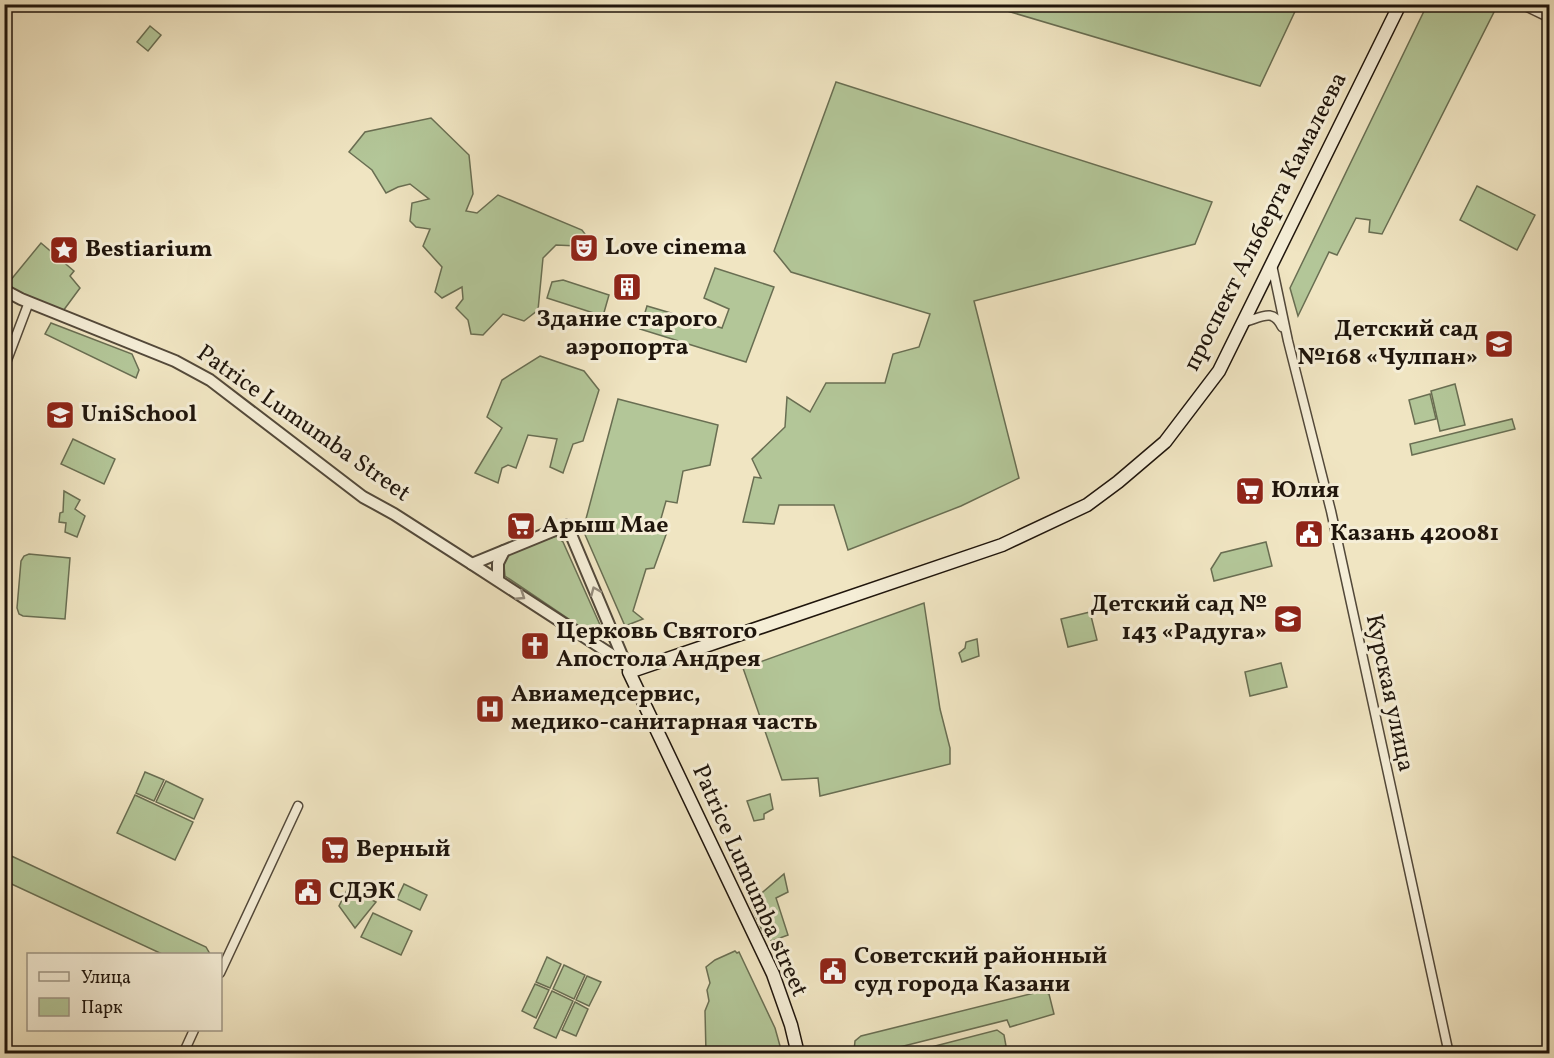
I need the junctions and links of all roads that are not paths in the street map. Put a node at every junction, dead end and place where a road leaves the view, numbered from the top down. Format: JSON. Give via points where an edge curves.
{"nodes":[{"id":1,"x":1400,"y":4,"type":"edge"},
{"id":2,"x":1521,"y":4,"type":"edge"},
{"id":3,"x":1550,"y":18,"type":"edge"},
{"id":4,"x":1272,"y":265,"type":"junction"},
{"id":5,"x":4,"y":290,"type":"edge"},
{"id":6,"x":29,"y":302,"type":"junction"},
{"id":7,"x":1245,"y":321,"type":"junction"},
{"id":8,"x":1288,"y":341,"type":"junction"},
{"id":9,"x":4,"y":368,"type":"edge"},
{"id":10,"x":504,"y":550,"type":"junction"},
{"id":11,"x":472,"y":564,"type":"junction"},
{"id":12,"x":498,"y":580,"type":"junction"},
{"id":13,"x":627,"y":668,"type":"junction"},
{"id":14,"x":298,"y":806,"type":"dead end"},
{"id":15,"x":222,"y":969,"type":"edge"},
{"id":16,"x":193,"y":1031,"type":"edge"},
{"id":17,"x":183,"y":1053,"type":"edge"},
{"id":18,"x":798,"y":1053,"type":"edge"},
{"id":19,"x":1449,"y":1053,"type":"edge"}],
"edges":[{"from":1,"to":4,"type":"main road","name":"проспект Альберта Камалеева"},
{"from":2,"to":3,"type":"street"},
{"from":4,"to":7,"type":"main road","name":"проспект Альберта Камалеева"},
{"from":4,"to":8,"type":"street","name":"Курская улица"},
{"from":5,"to":6,"type":"street","name":"Patrice Lumumba Street"},
{"from":6,"to":9,"type":"street"},
{"from":6,"to":11,"type":"street","name":"Patrice Lumumba Street","via":[[175,361],[210,380],[363,497]]},
{"from":7,"to":8,"type":"street","name":"Курская улица","via":[[1274,316]]},
{"from":7,"to":13,"type":"main road","name":"проспект Альберта Камалеева","via":[[1219,371],[1165,442],[1087,505],[1002,544]]},
{"from":8,"to":19,"type":"street","name":"Курская улица","via":[[1333,520]]},
{"from":10,"to":11,"type":"street","name":"Patrice Lumumba street"},
{"from":10,"to":12,"type":"street","via":[[498,563]]},
{"from":13,"to":10,"type":"street","name":"Patrice Lumumba street","one_way":true,"via":[[567,525]]},
{"from":11,"to":12,"type":"street","name":"Patrice Lumumba Street"},
{"from":12,"to":13,"type":"street","name":"Patrice Lumumba Street","one_way":true},
{"from":13,"to":18,"type":"main road","name":"Patrice Lumumba street","via":[[773,974]]},
{"from":14,"to":15,"type":"street"},
{"from":16,"to":17,"type":"street"}]}
